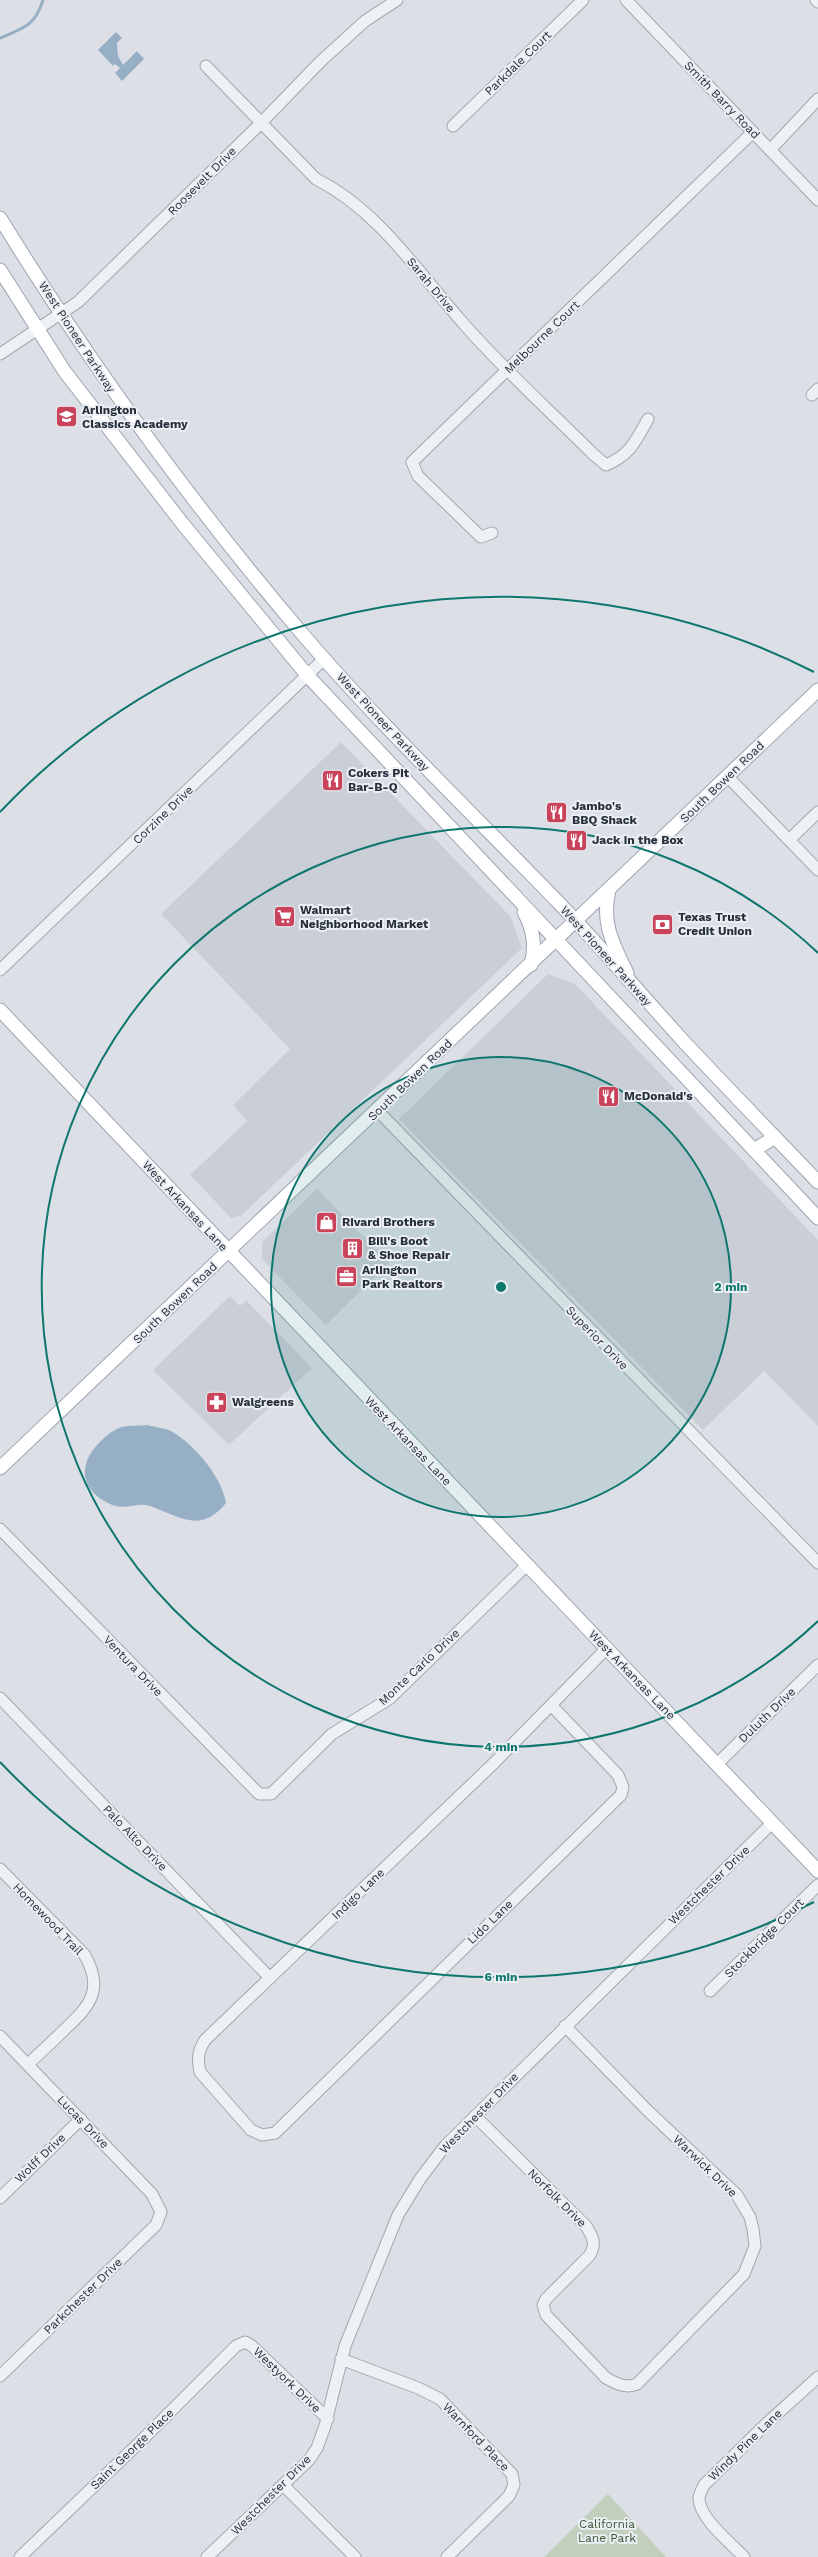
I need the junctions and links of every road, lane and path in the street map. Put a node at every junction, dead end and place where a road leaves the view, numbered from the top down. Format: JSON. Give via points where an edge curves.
{"nodes":[{"id":1,"x":397,"y":0,"type":"edge"},
{"id":2,"x":583,"y":0,"type":"edge"},
{"id":3,"x":626,"y":0,"type":"edge"},
{"id":4,"x":206,"y":66,"type":"dead end"},
{"id":5,"x":818,"y":99,"type":"edge"},
{"id":6,"x":261,"y":123,"type":"junction"},
{"id":7,"x":453,"y":126,"type":"dead end"},
{"id":8,"x":753,"y":132,"type":"junction"},
{"id":9,"x":770,"y":150,"type":"junction"},
{"id":10,"x":818,"y":200,"type":"edge"},
{"id":11,"x":0,"y":218,"type":"edge"},
{"id":12,"x":0,"y":270,"type":"edge"},
{"id":13,"x":61,"y":314,"type":"junction"},
{"id":14,"x":38,"y":330,"type":"junction"},
{"id":15,"x":0,"y":354,"type":"edge"},
{"id":16,"x":509,"y":370,"type":"junction"},
{"id":17,"x":648,"y":420,"type":"dead end"},
{"id":18,"x":492,"y":533,"type":"dead end"},
{"id":19,"x":325,"y":658,"type":"junction"},
{"id":20,"x":307,"y":675,"type":"junction"},
{"id":21,"x":818,"y":690,"type":"edge"},
{"id":22,"x":728,"y":777,"type":"junction"},
{"id":23,"x":818,"y":812,"type":"edge"},
{"id":24,"x":789,"y":840,"type":"junction"},
{"id":25,"x":818,"y":870,"type":"edge"},
{"id":26,"x":609,"y":890,"type":"junction"},
{"id":27,"x":516,"y":898,"type":"junction"},
{"id":28,"x":576,"y":922,"type":"junction"},
{"id":29,"x":556,"y":941,"type":"junction"},
{"id":30,"x":531,"y":965,"type":"junction"},
{"id":31,"x":0,"y":970,"type":"edge"},
{"id":32,"x":634,"y":987,"type":"junction"},
{"id":33,"x":0,"y":1010,"type":"edge"},
{"id":34,"x":378,"y":1110,"type":"junction"},
{"id":35,"x":775,"y":1137,"type":"junction"},
{"id":36,"x":754,"y":1150,"type":"junction"},
{"id":37,"x":818,"y":1182,"type":"edge"},
{"id":38,"x":818,"y":1218,"type":"edge"},
{"id":39,"x":229,"y":1252,"type":"junction"},
{"id":40,"x":0,"y":1468,"type":"edge"},
{"id":41,"x":0,"y":1530,"type":"edge"},
{"id":42,"x":818,"y":1563,"type":"edge"},
{"id":43,"x":527,"y":1565,"type":"junction"},
{"id":44,"x":606,"y":1649,"type":"junction"},
{"id":45,"x":818,"y":1665,"type":"edge"},
{"id":46,"x":0,"y":1698,"type":"edge"},
{"id":47,"x":551,"y":1705,"type":"junction"},
{"id":48,"x":717,"y":1764,"type":"junction"},
{"id":49,"x":271,"y":1794,"type":"joint"},
{"id":50,"x":772,"y":1822,"type":"junction"},
{"id":51,"x":0,"y":1869,"type":"edge"},
{"id":52,"x":818,"y":1871,"type":"edge"},
{"id":53,"x":818,"y":1885,"type":"edge"},
{"id":54,"x":270,"y":1978,"type":"junction"},
{"id":55,"x":710,"y":1991,"type":"dead end"},
{"id":56,"x":565,"y":2026,"type":"junction"},
{"id":57,"x":0,"y":2037,"type":"edge"},
{"id":58,"x":28,"y":2064,"type":"junction"},
{"id":59,"x":475,"y":2116,"type":"junction"},
{"id":60,"x":81,"y":2119,"type":"junction"},
{"id":61,"x":275,"y":2133,"type":"joint"},
{"id":62,"x":0,"y":2198,"type":"edge"},
{"id":63,"x":161,"y":2212,"type":"joint"},
{"id":64,"x":245,"y":2342,"type":"joint"},
{"id":65,"x":341,"y":2359,"type":"junction"},
{"id":66,"x":0,"y":2376,"type":"edge"},
{"id":67,"x":818,"y":2376,"type":"edge"},
{"id":68,"x":625,"y":2386,"type":"joint"},
{"id":69,"x":328,"y":2419,"type":"junction"},
{"id":70,"x":283,"y":2485,"type":"junction"},
{"id":71,"x":20,"y":2557,"type":"edge"},
{"id":72,"x":207,"y":2557,"type":"edge"},
{"id":73,"x":355,"y":2557,"type":"edge"},
{"id":74,"x":447,"y":2557,"type":"edge"},
{"id":75,"x":744,"y":2557,"type":"edge"}],
"edges":[{"from":1,"to":6,"type":"street","name":"Roosevelt Drive","via":[[348,36]]},
{"from":2,"to":7,"type":"street","name":"Parkdale Court"},
{"from":3,"to":8,"type":"street","name":"Smith Barry Road"},
{"from":4,"to":6,"type":"street","name":"Sarah Drive"},
{"from":5,"to":9,"type":"street"},
{"from":6,"to":13,"type":"street","name":"Roosevelt Drive","via":[[111,271]]},
{"from":6,"to":16,"type":"street","name":"Sarah Drive","via":[[316,179],[353,202],[403,252],[463,323]]},
{"from":8,"to":9,"type":"street","name":"Smith Barry Road"},
{"from":8,"to":16,"type":"street","name":"Melbourne Court"},
{"from":9,"to":10,"type":"street","name":"Smith Barry Road"},
{"from":11,"to":13,"type":"main road","name":"West Pioneer Parkway"},
{"from":12,"to":14,"type":"main road","name":"West Pioneer Parkway"},
{"from":13,"to":14,"type":"street","name":"Roosevelt Drive"},
{"from":13,"to":19,"type":"main road","name":"West Pioneer Parkway","via":[[144,436],[229,546]]},
{"from":14,"to":15,"type":"street","name":"Roosevelt Drive"},
{"from":14,"to":20,"type":"main road","name":"West Pioneer Parkway","via":[[65,372],[148,480]]},
{"from":16,"to":17,"type":"street","name":"Sarah Drive","via":[[606,464],[630,452]]},
{"from":16,"to":18,"type":"street","name":"Melbourne Court","via":[[412,462],[418,476],[481,537]]},
{"from":19,"to":20,"type":"street","name":"Corzine Drive"},
{"from":19,"to":28,"type":"main road","name":"West Pioneer Parkway","via":[[428,771]]},
{"from":20,"to":27,"type":"main road","name":"West Pioneer Parkway"},
{"from":20,"to":31,"type":"street","name":"Corzine Drive"},
{"from":21,"to":22,"type":"main road","name":"South Bowen Road"},
{"from":22,"to":24,"type":"street"},
{"from":22,"to":26,"type":"main road","name":"South Bowen Road"},
{"from":23,"to":24,"type":"street"},
{"from":24,"to":25,"type":"street"},
{"from":26,"to":28,"type":"main road","name":"South Bowen Road"},
{"from":26,"to":32,"type":"main road","via":[[605,914],[608,929]]},
{"from":27,"to":29,"type":"main road","name":"West Pioneer Parkway"},
{"from":27,"to":30,"type":"main road","via":[[529,921],[534,948]]},
{"from":28,"to":29,"type":"main road","name":"South Bowen Road"},
{"from":28,"to":32,"type":"main road","name":"West Pioneer Parkway"},
{"from":29,"to":30,"type":"main road","name":"South Bowen Road"},
{"from":29,"to":36,"type":"main road","name":"West Pioneer Parkway"},
{"from":30,"to":34,"type":"main road","name":"South Bowen Road"},
{"from":32,"to":35,"type":"main road","name":"West Pioneer Parkway"},
{"from":33,"to":39,"type":"main road","name":"West Arkansas Lane"},
{"from":34,"to":39,"type":"main road","name":"South Bowen Road"},
{"from":34,"to":42,"type":"street","name":"Superior Drive"},
{"from":35,"to":36,"type":"main road"},
{"from":35,"to":37,"type":"main road","name":"West Pioneer Parkway"},
{"from":36,"to":38,"type":"main road","name":"West Pioneer Parkway"},
{"from":39,"to":40,"type":"main road","name":"South Bowen Road"},
{"from":39,"to":43,"type":"main road","name":"West Arkansas Lane"},
{"from":41,"to":49,"type":"street","name":"Ventura Drive","via":[[258,1794]]},
{"from":43,"to":44,"type":"main road","name":"West Arkansas Lane"},
{"from":43,"to":49,"type":"street","name":"Monte Carlo Drive","via":[[389,1699],[332,1734]]},
{"from":44,"to":47,"type":"street","name":"Indigo Lane"},
{"from":44,"to":48,"type":"main road","name":"West Arkansas Lane"},
{"from":45,"to":48,"type":"street","name":"Duluth Drive"},
{"from":46,"to":54,"type":"street","name":"Palo Alto Drive"},
{"from":47,"to":54,"type":"street","name":"Indigo Lane"},
{"from":47,"to":61,"type":"street","name":"Lido Lane","via":[[618,1775],[623,1787],[621,1795]]},
{"from":48,"to":50,"type":"main road","name":"West Arkansas Lane"},
{"from":50,"to":52,"type":"main road","name":"West Arkansas Lane"},
{"from":50,"to":56,"type":"street","name":"Westchester Drive"},
{"from":51,"to":58,"type":"street","name":"Homewood Trail","via":[[84,1954],[92,1967],[92,1997],[84,2011]]},
{"from":53,"to":55,"type":"street","name":"Stockbridge Court"},
{"from":54,"to":61,"type":"street","name":"Indigo Lane","via":[[205,2040],[199,2049],[198,2062],[200,2072],[251,2130],[262,2136]]},
{"from":56,"to":59,"type":"street","name":"Westchester Drive"},
{"from":56,"to":68,"type":"street","name":"Warwick Drive","via":[[647,2110],[737,2195],[750,2217],[753,2229],[755,2246],[750,2262],[739,2280],[637,2384]]},
{"from":57,"to":58,"type":"street","name":"Lucas Drive"},
{"from":58,"to":60,"type":"street","name":"Lucas Drive"},
{"from":59,"to":65,"type":"street","name":"Westchester Drive","via":[[445,2146],[420,2179],[398,2216]]},
{"from":59,"to":68,"type":"street","name":"Norfolk Drive","via":[[586,2226],[594,2237],[594,2249],[589,2256],[550,2294],[544,2305],[551,2323],[606,2378]]},
{"from":60,"to":62,"type":"street","name":"Wolff Drive"},
{"from":60,"to":63,"type":"street","name":"Lucas Drive","via":[[152,2194]]},
{"from":63,"to":66,"type":"street","name":"Parkchester Drive","via":[[156,2225]]},
{"from":64,"to":69,"type":"street","name":"Westyork Drive"},
{"from":64,"to":71,"type":"street","name":"Saint George Place","via":[[236,2346]]},
{"from":65,"to":69,"type":"street","name":"Westchester Drive"},
{"from":65,"to":74,"type":"street","name":"Warnford Place","via":[[418,2388],[440,2400],[512,2474],[514,2485],[510,2496]]},
{"from":67,"to":75,"type":"street","name":"Windy Pine Lane","via":[[704,2485],[700,2493],[699,2499],[704,2515]]},
{"from":69,"to":70,"type":"street","name":"Westchester Drive","via":[[317,2448],[309,2460]]},
{"from":70,"to":72,"type":"street","name":"Westchester Drive"},
{"from":70,"to":73,"type":"street"}]}
